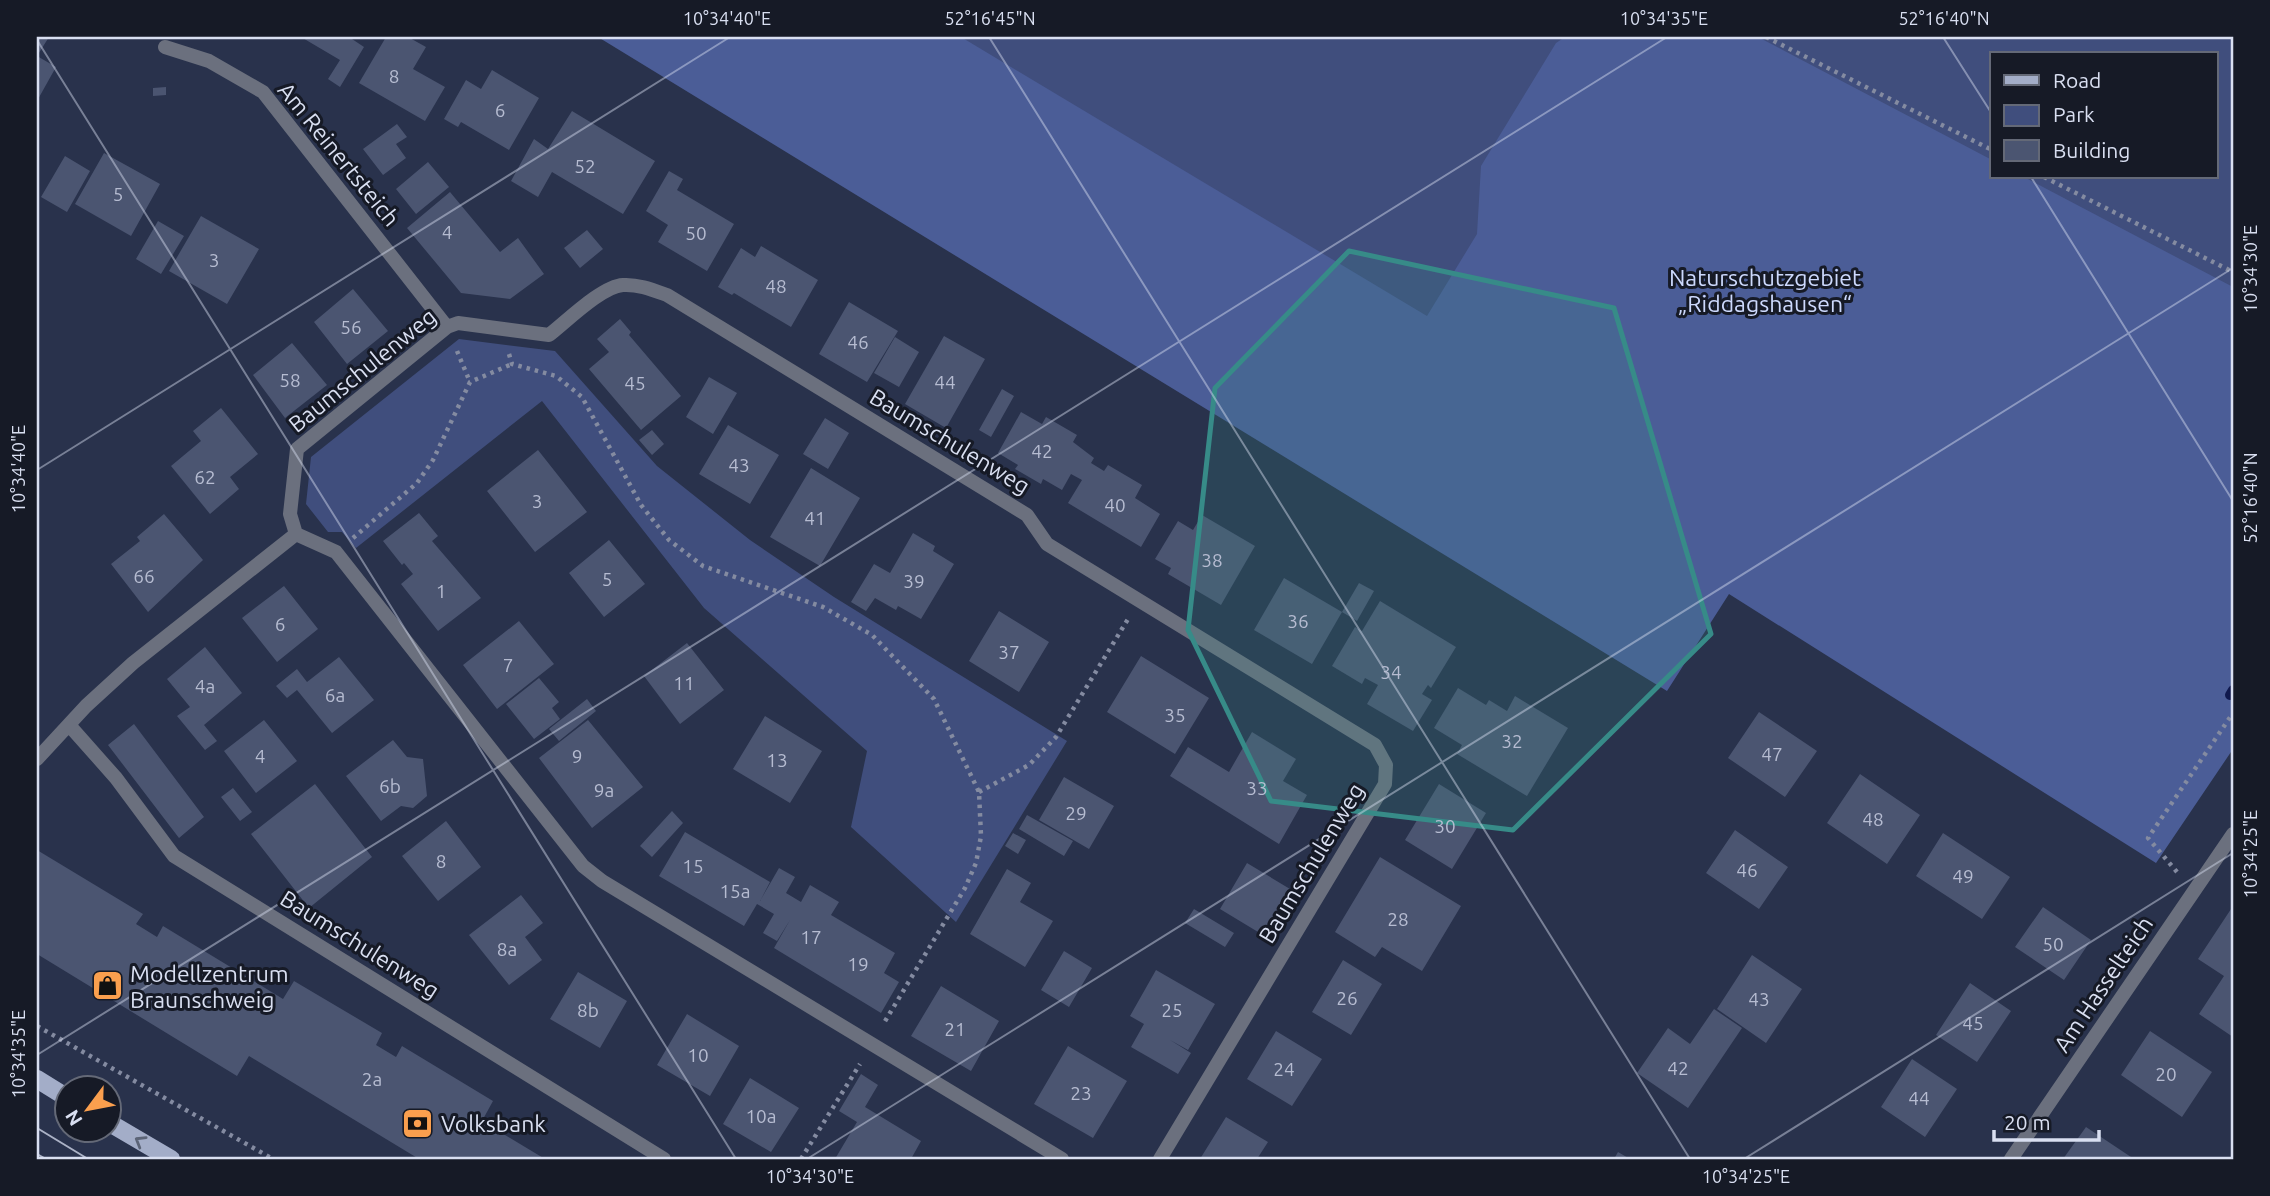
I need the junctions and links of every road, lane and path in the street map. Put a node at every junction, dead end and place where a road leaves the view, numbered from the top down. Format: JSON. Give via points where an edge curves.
{"nodes":[{"id":1,"x":1766,"y":37,"type":"edge"},
{"id":2,"x":165,"y":47,"type":"dead end"},
{"id":3,"x":1990,"y":149,"type":"edge"},
{"id":4,"x":2046,"y":178,"type":"edge"},
{"id":5,"x":2233,"y":272,"type":"edge"},
{"id":6,"x":447,"y":327,"type":"junction"},
{"id":7,"x":503,"y":330,"type":"junction"},
{"id":8,"x":512,"y":364,"type":"junction"},
{"id":9,"x":470,"y":382,"type":"junction"},
{"id":10,"x":296,"y":534,"type":"junction"},
{"id":11,"x":335,"y":552,"type":"junction"},
{"id":12,"x":1138,"y":603,"type":"junction"},
{"id":13,"x":2233,"y":713,"type":"edge"},
{"id":14,"x":69,"y":725,"type":"junction"},
{"id":15,"x":37,"y":759,"type":"edge"},
{"id":16,"x":979,"y":792,"type":"junction"},
{"id":17,"x":2233,"y":834,"type":"edge"},
{"id":18,"x":2193,"y":892,"type":"junction"},
{"id":19,"x":37,"y":1026,"type":"edge"},
{"id":20,"x":872,"y":1044,"type":"junction"},
{"id":21,"x":37,"y":1079,"type":"edge"},
{"id":22,"x":52,"y":1088,"type":"edge"},
{"id":23,"x":122,"y":1130,"type":"edge"},
{"id":24,"x":171,"y":1159,"type":"edge"},
{"id":25,"x":273,"y":1159,"type":"edge"},
{"id":26,"x":664,"y":1159,"type":"edge"},
{"id":27,"x":800,"y":1159,"type":"edge"},
{"id":28,"x":1062,"y":1159,"type":"edge"},
{"id":29,"x":1160,"y":1159,"type":"edge"},
{"id":30,"x":2011,"y":1159,"type":"edge"}],
"edges":[{"from":1,"to":3,"type":"path"},
{"from":2,"to":6,"type":"street","name":"Am Reinertsteich","via":[[209,61],[263,92]]},
{"from":4,"to":5,"type":"path"},
{"from":6,"to":7,"type":"street","name":"Baumschulenweg","via":[[458,323]]},
{"from":6,"to":9,"type":"path"},
{"from":6,"to":10,"type":"street","name":"Baumschulenweg","via":[[297,449],[290,514]]},
{"from":7,"to":8,"type":"path"},
{"from":7,"to":12,"type":"street","name":"Baumschulenweg","via":[[549,335],[602,293],[621,285],[667,295],[1027,515],[1047,544]]},
{"from":8,"to":9,"type":"path"},
{"from":8,"to":16,"type":"path","via":[[556,376],[582,397],[641,505],[669,540],[703,566],[823,607],[872,635],[934,699]]},
{"from":9,"to":11,"type":"path","via":[[417,483]]},
{"from":10,"to":11,"type":"street"},
{"from":10,"to":14,"type":"street","via":[[133,663]]},
{"from":11,"to":20,"type":"street","via":[[583,866]]},
{"from":12,"to":16,"type":"path","via":[[1056,737],[1029,765]]},
{"from":12,"to":29,"type":"street","name":"Baumschulenweg","via":[[1375,745],[1386,765],[1385,784]]},
{"from":13,"to":18,"type":"path","via":[[2148,838]]},
{"from":14,"to":15,"type":"street"},
{"from":14,"to":26,"type":"street","name":"Baumschulenweg","via":[[116,778],[174,856]]},
{"from":16,"to":20,"type":"path","via":[[981,836],[976,863]]},
{"from":17,"to":18,"type":"street","name":"Am Hasselteich"},
{"from":18,"to":30,"type":"street","name":"Am Hasselteich"},
{"from":19,"to":25,"type":"path"},
{"from":20,"to":27,"type":"path"},
{"from":20,"to":28,"type":"street"},
{"from":21,"to":22,"type":"main road"},
{"from":24,"to":23,"type":"main road","one_way":true}]}
